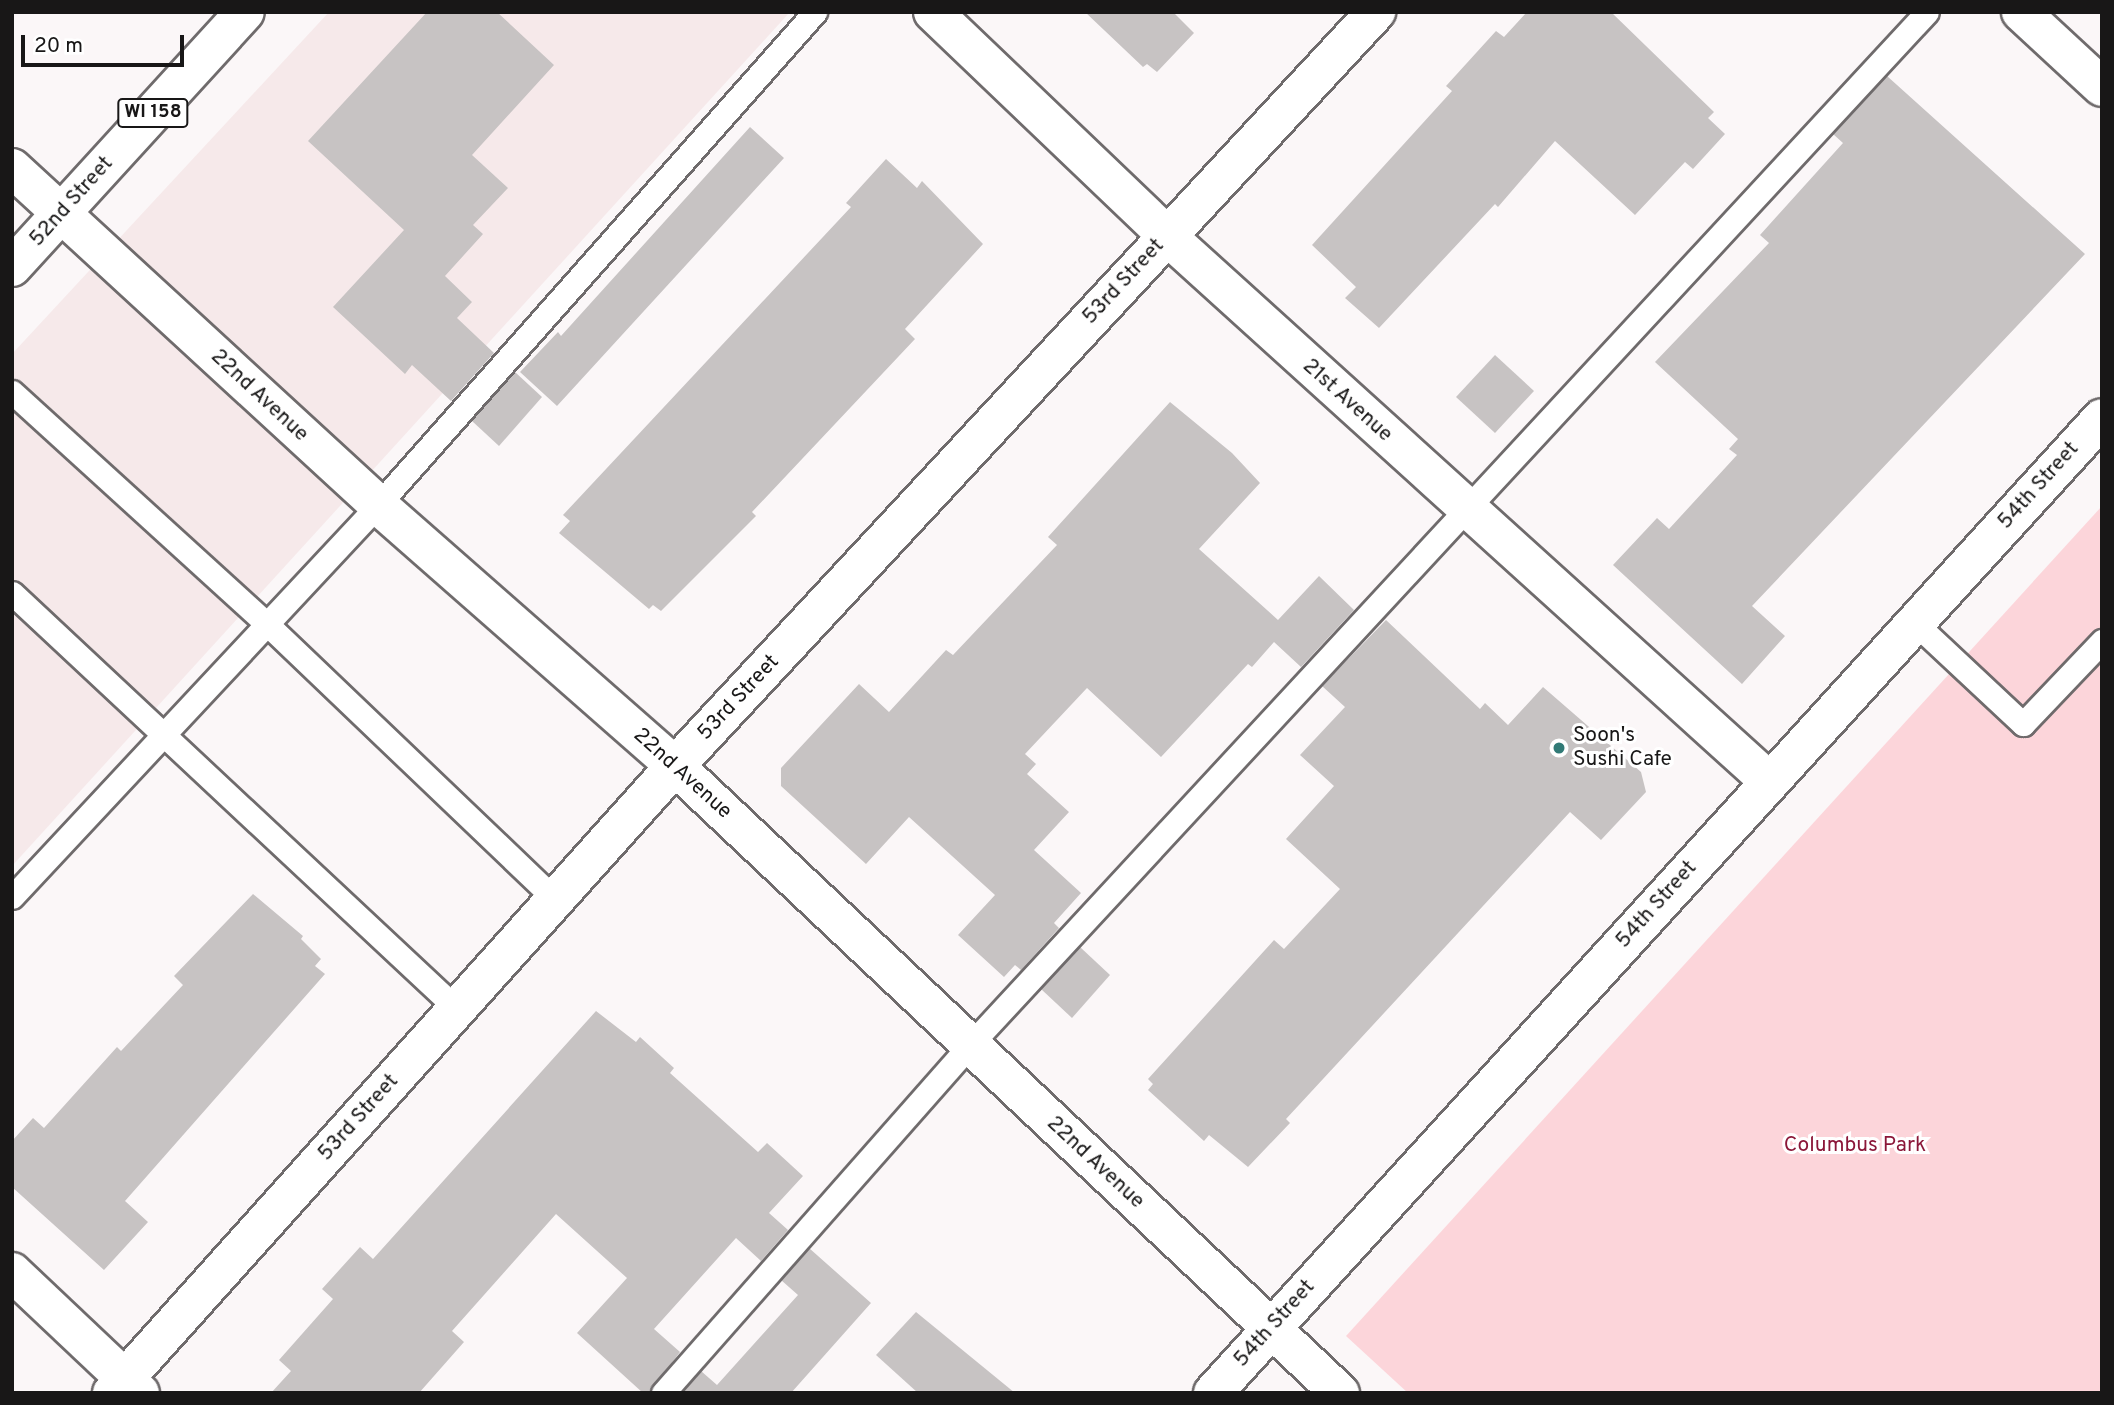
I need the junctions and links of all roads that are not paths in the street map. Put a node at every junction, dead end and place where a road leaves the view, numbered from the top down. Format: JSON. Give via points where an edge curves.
{"nodes":[{"id":1,"x":245,"y":12,"type":"edge"},
{"id":2,"x":815,"y":12,"type":"edge"},
{"id":3,"x":933,"y":12,"type":"edge"},
{"id":4,"x":1376,"y":12,"type":"edge"},
{"id":5,"x":1927,"y":12,"type":"edge"},
{"id":6,"x":2021,"y":12,"type":"edge"},
{"id":7,"x":2102,"y":87,"type":"edge"},
{"id":8,"x":12,"y":168,"type":"edge"},
{"id":9,"x":62,"y":214,"type":"junction"},
{"id":10,"x":1167,"y":236,"type":"junction"},
{"id":11,"x":12,"y":267,"type":"edge"},
{"id":12,"x":12,"y":392,"type":"edge"},
{"id":13,"x":2102,"y":418,"type":"edge"},
{"id":14,"x":378,"y":505,"type":"junction"},
{"id":15,"x":1468,"y":510,"type":"junction"},
{"id":16,"x":12,"y":593,"type":"edge"},
{"id":17,"x":1915,"y":623,"type":"junction"},
{"id":18,"x":267,"y":624,"type":"junction"},
{"id":19,"x":2102,"y":641,"type":"edge"},
{"id":20,"x":166,"y":733,"type":"junction"},
{"id":21,"x":675,"y":766,"type":"junction"},
{"id":22,"x":1769,"y":781,"type":"junction"},
{"id":23,"x":12,"y":897,"type":"edge"},
{"id":24,"x":555,"y":899,"type":"junction"},
{"id":25,"x":457,"y":1009,"type":"junction"},
{"id":26,"x":970,"y":1045,"type":"junction"},
{"id":27,"x":12,"y":1272,"type":"edge"},
{"id":28,"x":1270,"y":1328,"type":"junction"},
{"id":29,"x":126,"y":1388,"type":"edge"},
{"id":30,"x":663,"y":1393,"type":"edge"},
{"id":31,"x":1213,"y":1393,"type":"edge"},
{"id":32,"x":1340,"y":1393,"type":"edge"}],
"edges":[{"from":1,"to":9,"type":"street","name":"52nd Street","number":"WI 158"},
{"from":2,"to":14,"type":"lane"},
{"from":3,"to":10,"type":"street","name":"21st Avenue"},
{"from":4,"to":10,"type":"street","name":"53rd Street"},
{"from":5,"to":15,"type":"lane"},
{"from":6,"to":7,"type":"street"},
{"from":8,"to":9,"type":"street","name":"22nd Avenue"},
{"from":9,"to":11,"type":"street","name":"52nd Street","number":"WI 158"},
{"from":9,"to":14,"type":"street","name":"22nd Avenue"},
{"from":10,"to":15,"type":"street","name":"21st Avenue"},
{"from":10,"to":21,"type":"street","name":"53rd Street"},
{"from":12,"to":18,"type":"lane"},
{"from":13,"to":17,"type":"street","name":"54th Street"},
{"from":14,"to":18,"type":"lane"},
{"from":14,"to":21,"type":"street","name":"22nd Avenue"},
{"from":15,"to":22,"type":"street","name":"21st Avenue"},
{"from":15,"to":26,"type":"lane"},
{"from":16,"to":20,"type":"lane"},
{"from":17,"to":19,"type":"lane","via":[[2023,724]]},
{"from":17,"to":22,"type":"street","name":"54th Street"},
{"from":18,"to":20,"type":"lane"},
{"from":18,"to":24,"type":"lane"},
{"from":20,"to":23,"type":"lane"},
{"from":20,"to":25,"type":"lane"},
{"from":21,"to":24,"type":"street","name":"53rd Street"},
{"from":21,"to":26,"type":"street","name":"22nd Avenue"},
{"from":22,"to":28,"type":"street","name":"54th Street"},
{"from":24,"to":25,"type":"street","name":"53rd Street"},
{"from":25,"to":29,"type":"street","name":"53rd Street"},
{"from":26,"to":28,"type":"street","name":"22nd Avenue"},
{"from":26,"to":30,"type":"lane"},
{"from":27,"to":29,"type":"street"},
{"from":28,"to":31,"type":"street","name":"54th Street"},
{"from":28,"to":32,"type":"street","name":"22nd Avenue"}]}
